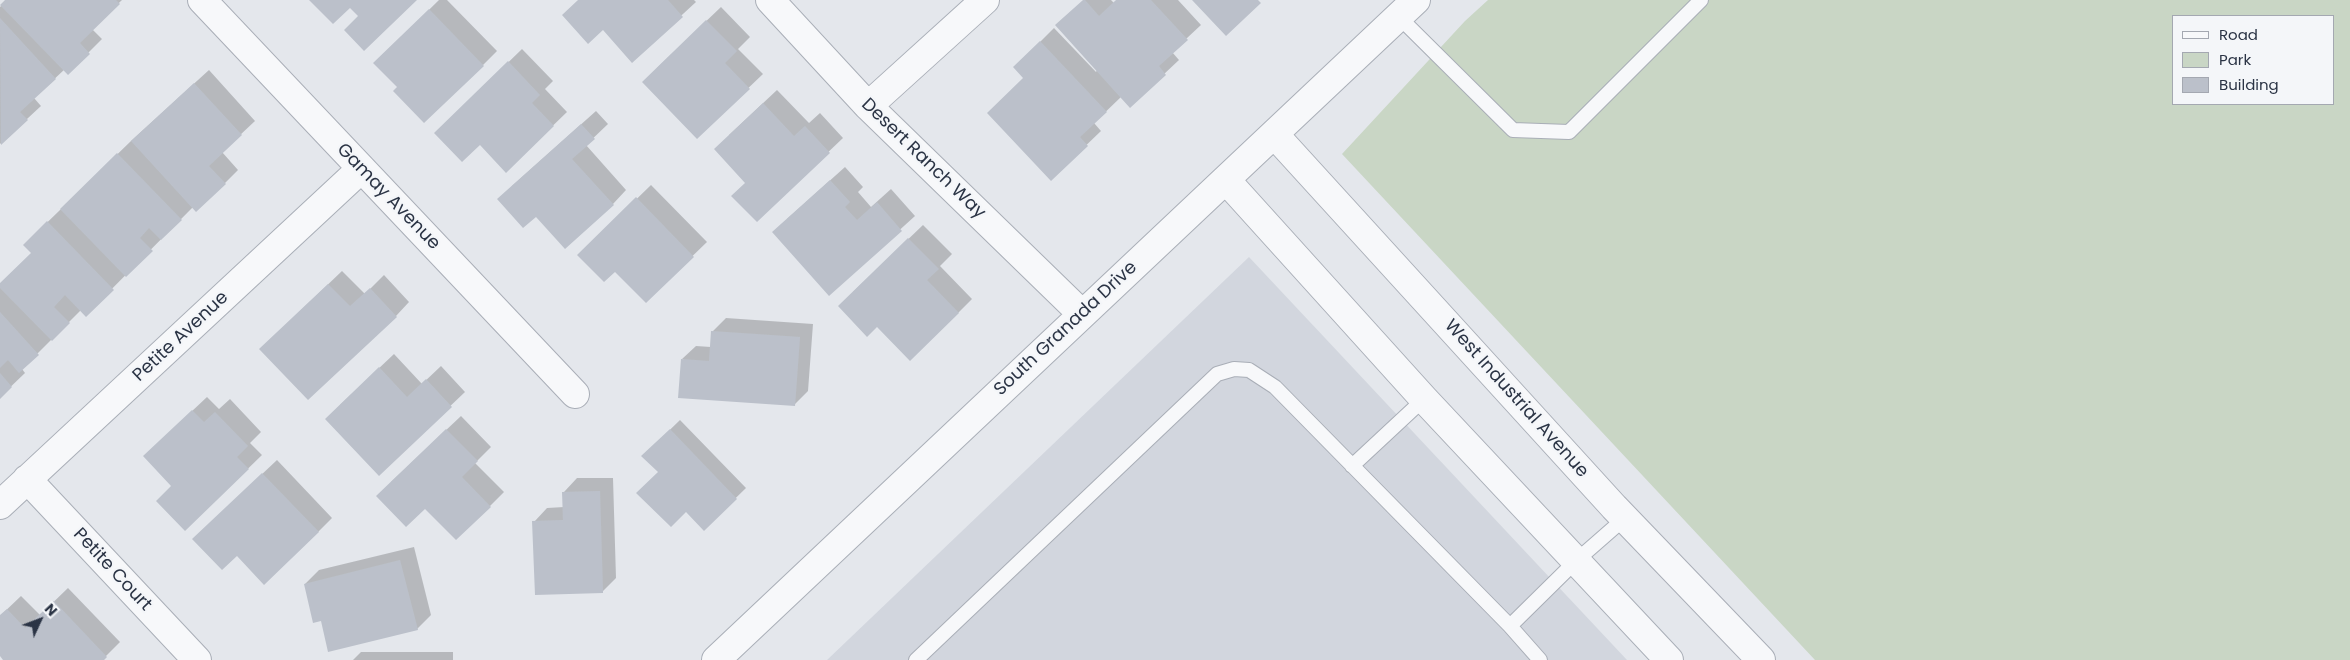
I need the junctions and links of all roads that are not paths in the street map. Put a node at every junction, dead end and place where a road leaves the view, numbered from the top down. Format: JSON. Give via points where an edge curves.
{"nodes":[{"id":1,"x":202,"y":0,"type":"edge"},
{"id":2,"x":770,"y":0,"type":"edge"},
{"id":3,"x":985,"y":0,"type":"edge"},
{"id":4,"x":1701,"y":0,"type":"edge"},
{"id":5,"x":1408,"y":8,"type":"edge"},
{"id":6,"x":868,"y":106,"type":"junction"},
{"id":7,"x":1274,"y":134,"type":"junction"},
{"id":8,"x":361,"y":169,"type":"junction"},
{"id":9,"x":1226,"y":180,"type":"junction"},
{"id":10,"x":1082,"y":314,"type":"junction"},
{"id":11,"x":575,"y":394,"type":"dead end"},
{"id":12,"x":1424,"y":399,"type":"junction"},
{"id":13,"x":1352,"y":466,"type":"junction"},
{"id":14,"x":27,"y":479,"type":"junction"},
{"id":15,"x":0,"y":505,"type":"edge"},
{"id":16,"x":1625,"y":518,"type":"junction"},
{"id":17,"x":1577,"y":560,"type":"junction"},
{"id":18,"x":1510,"y":626,"type":"junction"},
{"id":19,"x":197,"y":660,"type":"edge"},
{"id":20,"x":716,"y":660,"type":"edge"},
{"id":21,"x":916,"y":660,"type":"edge"},
{"id":22,"x":1540,"y":660,"type":"edge"},
{"id":23,"x":1669,"y":660,"type":"edge"},
{"id":24,"x":1761,"y":660,"type":"edge"}],
"edges":[{"from":1,"to":8,"type":"street","name":"Gamay Avenue"},
{"from":2,"to":6,"type":"street","name":"Desert Ranch Way"},
{"from":3,"to":6,"type":"street"},
{"from":4,"to":5,"type":"lane","via":[[1568,132],[1512,130]]},
{"from":5,"to":7,"type":"street","name":"South Granada Drive"},
{"from":6,"to":10,"type":"street","name":"Desert Ranch Way"},
{"from":7,"to":9,"type":"street","name":"South Granada Drive"},
{"from":7,"to":16,"type":"street","name":"West Industrial Avenue"},
{"from":8,"to":11,"type":"street","name":"Gamay Avenue"},
{"from":8,"to":14,"type":"street","name":"Petite Avenue"},
{"from":9,"to":10,"type":"street","name":"South Granada Drive"},
{"from":9,"to":12,"type":"street"},
{"from":10,"to":20,"type":"street","name":"South Granada Drive"},
{"from":12,"to":13,"type":"lane"},
{"from":12,"to":17,"type":"street"},
{"from":13,"to":18,"type":"lane"},
{"from":13,"to":21,"type":"lane","via":[[1275,387],[1249,370],[1234,369],[1217,374]]},
{"from":14,"to":15,"type":"street","name":"Petite Avenue"},
{"from":14,"to":19,"type":"street","name":"Petite Court"},
{"from":16,"to":17,"type":"lane"},
{"from":16,"to":24,"type":"street","name":"West Industrial Avenue"},
{"from":17,"to":18,"type":"lane"},
{"from":17,"to":23,"type":"street"},
{"from":18,"to":22,"type":"lane"}]}
